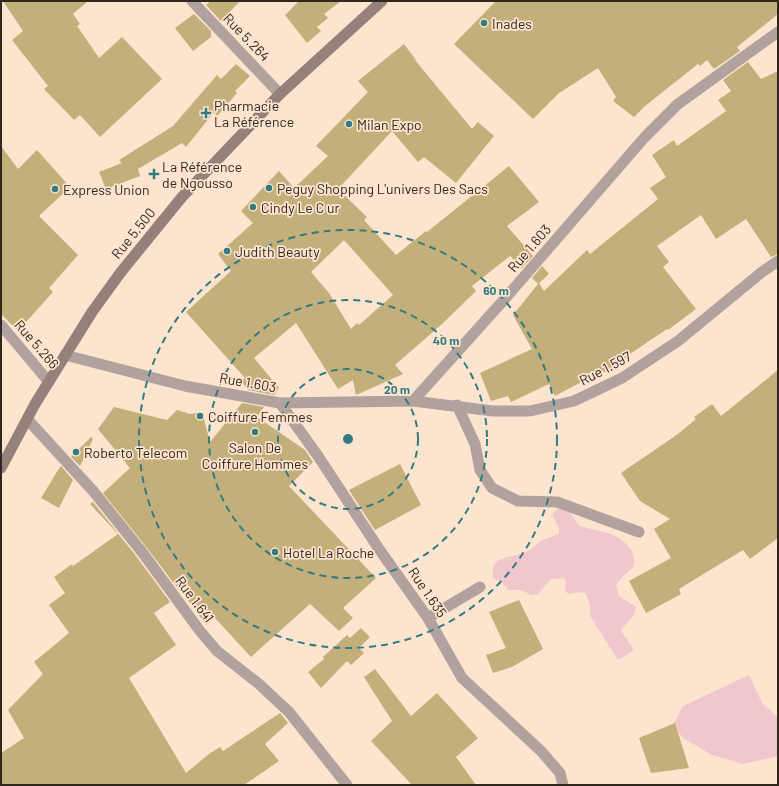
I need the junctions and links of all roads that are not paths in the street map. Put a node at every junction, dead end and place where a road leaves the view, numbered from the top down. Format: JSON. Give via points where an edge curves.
{"nodes":[{"id":1,"x":192,"y":1,"type":"edge"},
{"id":2,"x":382,"y":1,"type":"edge"},
{"id":3,"x":778,"y":32,"type":"edge"},
{"id":4,"x":280,"y":94,"type":"junction"},
{"id":5,"x":778,"y":261,"type":"edge"},
{"id":6,"x":1,"y":326,"type":"edge"},
{"id":7,"x":65,"y":355,"type":"junction"},
{"id":8,"x":50,"y":382,"type":"junction"},
{"id":9,"x":413,"y":401,"type":"junction"},
{"id":10,"x":280,"y":403,"type":"junction"},
{"id":11,"x":457,"y":405,"type":"junction"},
{"id":12,"x":28,"y":420,"type":"junction"},
{"id":13,"x":1,"y":468,"type":"edge"},
{"id":14,"x":639,"y":532,"type":"dead end"},
{"id":15,"x":480,"y":587,"type":"dead end"},
{"id":16,"x":428,"y":618,"type":"junction"},
{"id":17,"x":347,"y":785,"type":"edge"},
{"id":18,"x":563,"y":785,"type":"edge"}],
"edges":[{"from":1,"to":4,"type":"street","name":"Rue 5.264"},
{"from":2,"to":4,"type":"main road","name":"Rue 5.500"},
{"from":3,"to":9,"type":"street","name":"Rue 1.603","via":[[678,104],[644,138]]},
{"from":4,"to":7,"type":"main road","name":"Rue 5.500","via":[[182,197],[121,272]]},
{"from":5,"to":11,"type":"street","name":"Rue 1.597","via":[[678,341],[622,378],[574,401],[530,411],[493,411]]},
{"from":6,"to":8,"type":"street","name":"Rue 5.266"},
{"from":7,"to":8,"type":"main road","name":"Rue 5.500"},
{"from":7,"to":10,"type":"street","name":"Rue 1.603","via":[[185,386]]},
{"from":8,"to":12,"type":"main road","name":"Rue 5.500"},
{"from":9,"to":10,"type":"street","name":"Rue 1.603"},
{"from":9,"to":11,"type":"street","name":"Rue 1.597"},
{"from":10,"to":16,"type":"street","name":"Rue 1.635"},
{"from":11,"to":14,"type":"street","via":[[474,444],[480,470],[492,488],[518,501],[557,502]]},
{"from":12,"to":13,"type":"main road","name":"Rue 5.500"},
{"from":12,"to":17,"type":"street","name":"Rue 1.641","via":[[94,492],[216,651],[259,684],[289,712]]},
{"from":15,"to":16,"type":"street"},
{"from":16,"to":18,"type":"street","name":"Rue 1.635","via":[[462,678],[541,751],[560,773]]}]}
